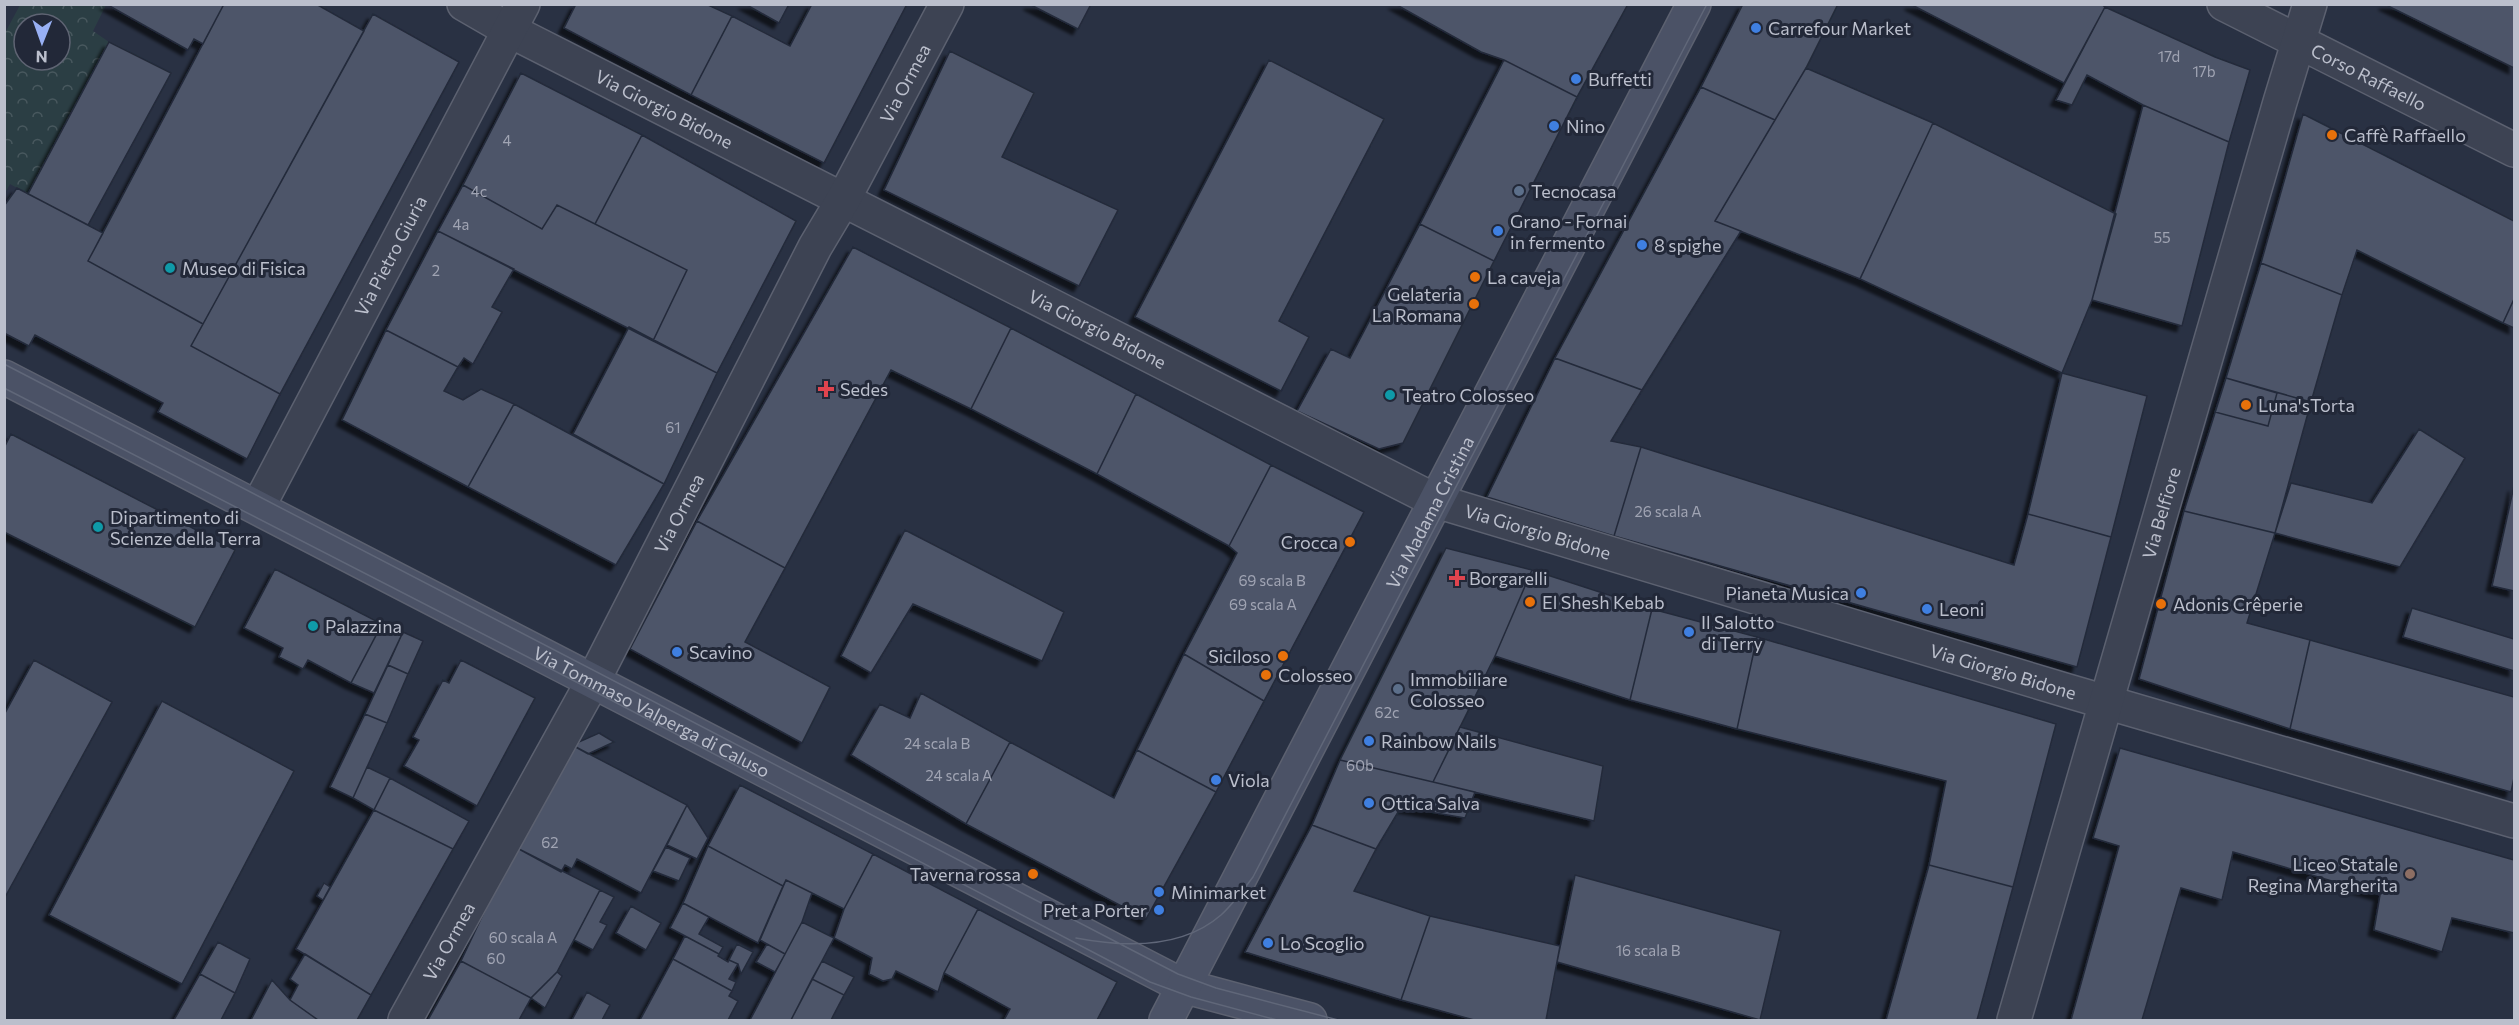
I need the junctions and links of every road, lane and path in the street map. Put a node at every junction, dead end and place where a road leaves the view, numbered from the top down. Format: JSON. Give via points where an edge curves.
{"nodes":[{"id":1,"x":464,"y":4,"type":"edge"},
{"id":2,"x":947,"y":4,"type":"edge"},
{"id":3,"x":1694,"y":4,"type":"edge"},
{"id":4,"x":2224,"y":4,"type":"edge"},
{"id":5,"x":2310,"y":4,"type":"edge"},
{"id":6,"x":516,"y":17,"type":"edge"},
{"id":7,"x":2298,"y":42,"type":"junction"},
{"id":8,"x":2514,"y":150,"type":"edge"},
{"id":9,"x":843,"y":200,"type":"junction"},
{"id":10,"x":4,"y":377,"type":"edge"},
{"id":11,"x":1436,"y":501,"type":"junction"},
{"id":12,"x":258,"y":507,"type":"junction"},
{"id":13,"x":592,"y":681,"type":"junction"},
{"id":14,"x":2107,"y":702,"type":"junction"},
{"id":15,"x":2514,"y":821,"type":"edge"},
{"id":16,"x":1183,"y":987,"type":"junction"},
{"id":17,"x":405,"y":1020,"type":"edge"},
{"id":18,"x":1166,"y":1020,"type":"edge"},
{"id":19,"x":1310,"y":1020,"type":"edge"},
{"id":20,"x":2014,"y":1020,"type":"edge"}],
"edges":[{"from":1,"to":6,"type":"street","name":"Via Giorgio Bidone"},
{"from":2,"to":9,"type":"street","name":"Via Ormea"},
{"from":3,"to":11,"type":"street","name":"Via Madama Cristina"},
{"from":4,"to":7,"type":"street","name":"Corso Raffaello"},
{"from":5,"to":7,"type":"street","name":"Via Belfiore"},
{"from":6,"to":9,"type":"street","name":"Via Giorgio Bidone"},
{"from":6,"to":12,"type":"street","name":"Via Pietro Giuria"},
{"from":7,"to":8,"type":"street","name":"Corso Raffaello"},
{"from":7,"to":14,"type":"street","name":"Via Belfiore"},
{"from":9,"to":11,"type":"street","name":"Via Giorgio Bidone"},
{"from":9,"to":13,"type":"street","name":"Via Ormea","via":[[815,247]]},
{"from":10,"to":12,"type":"street","name":"Via Tommaso Valperga di Caluso"},
{"from":11,"to":14,"type":"street","name":"Via Giorgio Bidone"},
{"from":11,"to":16,"type":"street","name":"Via Madama Cristina"},
{"from":12,"to":13,"type":"street","name":"Via Tommaso Valperga di Caluso"},
{"from":13,"to":16,"type":"street","name":"Via Tommaso Valperga di Caluso"},
{"from":13,"to":17,"type":"street","name":"Via Ormea"},
{"from":14,"to":15,"type":"street","name":"Via Giorgio Bidone"},
{"from":14,"to":20,"type":"street","name":"Via Belfiore"},
{"from":16,"to":18,"type":"street","name":"Via Madama Cristina"},
{"from":16,"to":19,"type":"street","name":"Via Tommaso Valperga di Caluso"}]}
